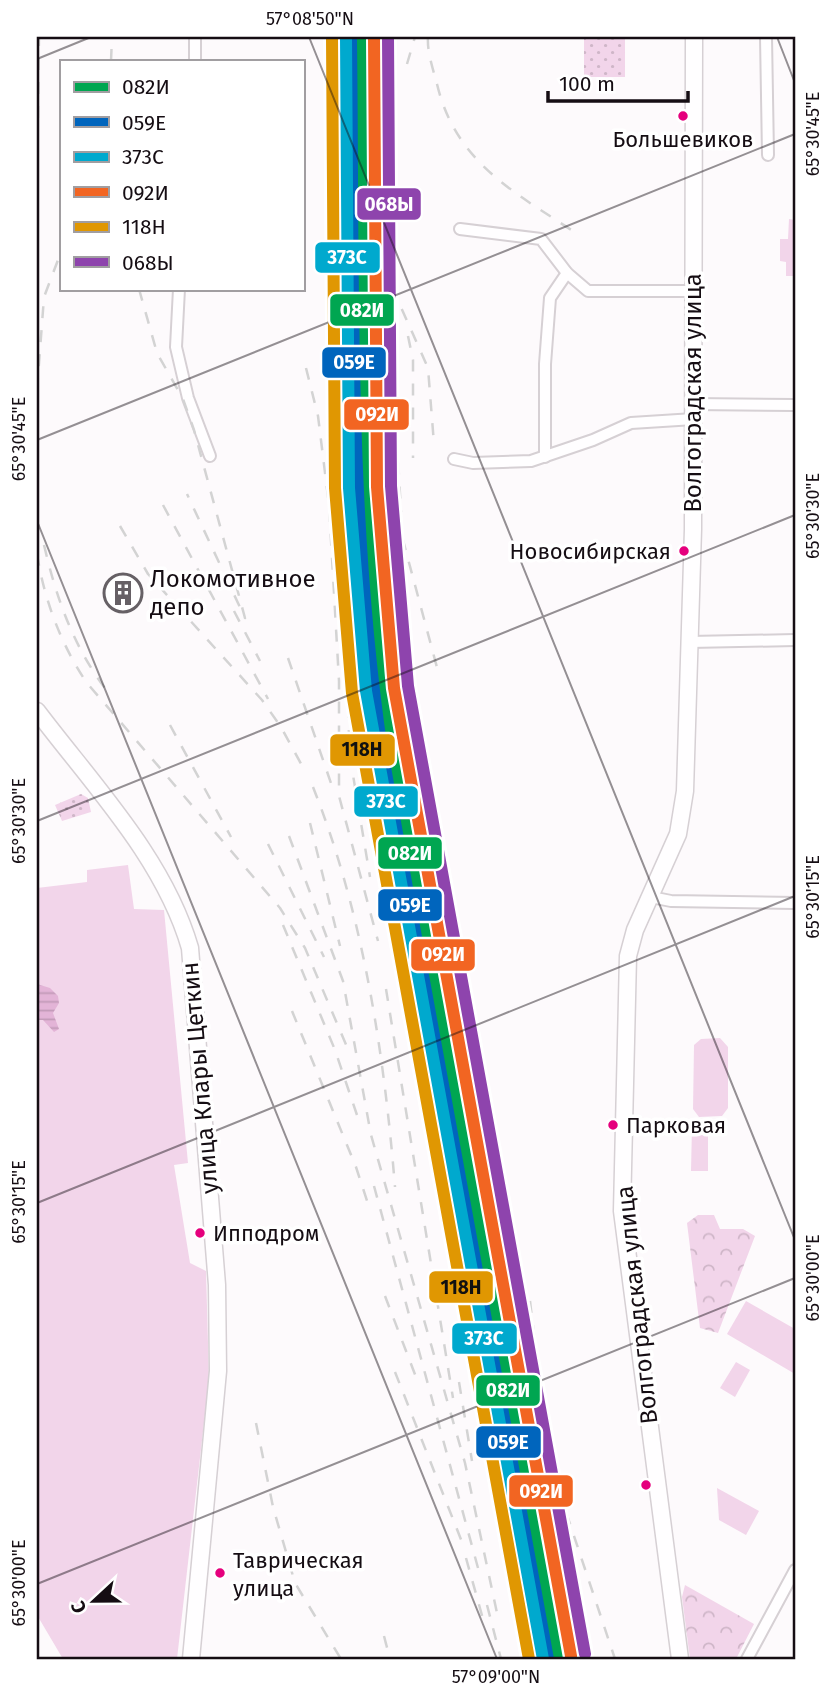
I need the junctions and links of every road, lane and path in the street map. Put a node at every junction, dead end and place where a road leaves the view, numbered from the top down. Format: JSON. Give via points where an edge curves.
{"nodes":[{"id":1,"x":195,"y":37,"type":"edge"},
{"id":2,"x":694,"y":37,"type":"edge"},
{"id":3,"x":766,"y":37,"type":"edge"},
{"id":4,"x":195,"y":60,"type":"edge"},
{"id":5,"x":768,"y":155,"type":"dead end"},
{"id":6,"x":460,"y":229,"type":"dead end"},
{"id":7,"x":567,"y":273,"type":"junction"},
{"id":8,"x":179,"y":290,"type":"edge"},
{"id":9,"x":693,"y":291,"type":"junction"},
{"id":10,"x":795,"y":405,"type":"edge"},
{"id":11,"x":694,"y":411,"type":"junction"},
{"id":12,"x":210,"y":456,"type":"dead end"},
{"id":13,"x":545,"y":457,"type":"junction"},
{"id":14,"x":454,"y":459,"type":"dead end"},
{"id":15,"x":795,"y":640,"type":"edge"},
{"id":16,"x":690,"y":642,"type":"junction"},
{"id":17,"x":37,"y":711,"type":"edge"},
{"id":18,"x":651,"y":897,"type":"junction"},
{"id":19,"x":795,"y":903,"type":"edge"},
{"id":20,"x":795,"y":1570,"type":"edge"},
{"id":21,"x":191,"y":1659,"type":"edge"},
{"id":22,"x":680,"y":1659,"type":"edge"},
{"id":23,"x":747,"y":1659,"type":"edge"}],
"edges":[{"from":1,"to":4,"type":"street"},
{"from":2,"to":9,"type":"street","name":"Волгоградская улица"},
{"from":3,"to":5,"type":"street"},
{"from":6,"to":7,"type":"street","via":[[541,239]]},
{"from":7,"to":9,"type":"street","via":[[588,291]]},
{"from":7,"to":13,"type":"street","via":[[550,298]]},
{"from":8,"to":12,"type":"street","via":[[176,347],[188,398]]},
{"from":9,"to":11,"type":"street","name":"Волгоградская улица"},
{"from":10,"to":11,"type":"street"},
{"from":11,"to":13,"type":"street","via":[[631,423]]},
{"from":11,"to":16,"type":"street","name":"Волгоградская улица"},
{"from":13,"to":14,"type":"street","via":[[473,463]]},
{"from":15,"to":16,"type":"street"},
{"from":16,"to":18,"type":"street","name":"Волгоградская улица","via":[[683,811]]},
{"from":17,"to":21,"type":"street","name":"улица Клары Цеткин","via":[[150,863],[181,917],[190,948],[217,1285],[218,1371]]},
{"from":18,"to":19,"type":"street"},
{"from":18,"to":22,"type":"street","name":"Волгоградская улица","via":[[628,956],[622,1211]]},
{"from":20,"to":23,"type":"street"}]}
